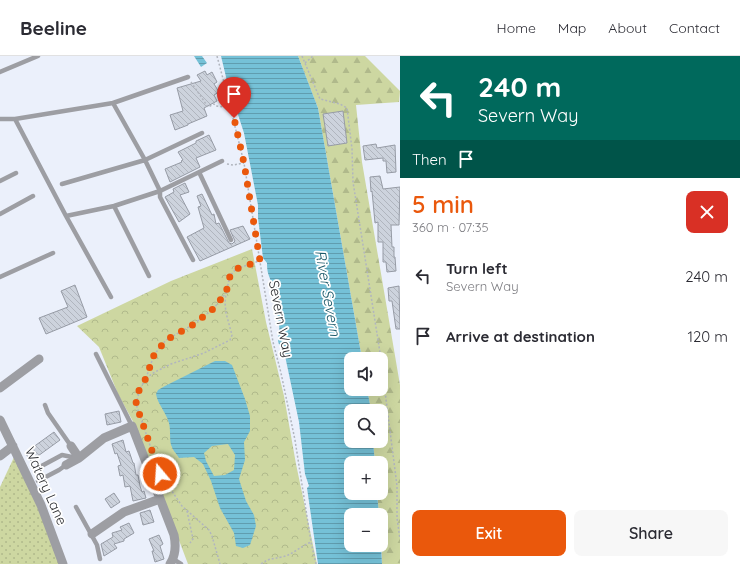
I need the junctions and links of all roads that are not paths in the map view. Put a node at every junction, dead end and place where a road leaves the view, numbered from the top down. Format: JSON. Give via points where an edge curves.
{"nodes":[{"id":1,"x":38,"y":56,"type":"edge"},
{"id":2,"x":0,"y":72,"type":"edge"},
{"id":3,"x":188,"y":77,"type":"road end"},
{"id":4,"x":113,"y":103,"type":"junction"},
{"id":5,"x":0,"y":119,"type":"edge"},
{"id":6,"x":15,"y":119,"type":"junction"},
{"id":7,"x":202,"y":133,"type":"dead end"},
{"id":8,"x":145,"y":160,"type":"junction"},
{"id":9,"x":222,"y":161,"type":"road end"},
{"id":10,"x":199,"y":172,"type":"junction"},
{"id":11,"x":16,"y":173,"type":"dead end"},
{"id":12,"x":0,"y":181,"type":"edge"},
{"id":13,"x":62,"y":184,"type":"dead end"},
{"id":14,"x":160,"y":191,"type":"junction"},
{"id":15,"x":33,"y":196,"type":"dead end"},
{"id":16,"x":114,"y":206,"type":"junction"},
{"id":17,"x":0,"y":214,"type":"edge"},
{"id":18,"x":66,"y":216,"type":"junction"},
{"id":19,"x":231,"y":240,"type":"dead end"},
{"id":20,"x":53,"y":253,"type":"dead end"},
{"id":21,"x":193,"y":260,"type":"dead end"},
{"id":22,"x":148,"y":276,"type":"dead end"},
{"id":23,"x":0,"y":277,"type":"edge"},
{"id":24,"x":111,"y":297,"type":"dead end"},
{"id":25,"x":96,"y":354,"type":"dead end"},
{"id":26,"x":39,"y":359,"type":"dead end"},
{"id":27,"x":0,"y":388,"type":"edge"},
{"id":28,"x":45,"y":405,"type":"dead end"},
{"id":29,"x":0,"y":420,"type":"edge"},
{"id":30,"x":132,"y":426,"type":"junction"},
{"id":31,"x":12,"y":446,"type":"junction"},
{"id":32,"x":70,"y":446,"type":"joint"},
{"id":33,"x":0,"y":456,"type":"edge"},
{"id":34,"x":79,"y":458,"type":"junction"},
{"id":35,"x":66,"y":465,"type":"joint"},
{"id":36,"x":36,"y":469,"type":"dead end"},
{"id":37,"x":38,"y":481,"type":"dead end"},
{"id":38,"x":160,"y":499,"type":"junction"},
{"id":39,"x":76,"y":507,"type":"dead end"},
{"id":40,"x":92,"y":534,"type":"junction"},
{"id":41,"x":100,"y":559,"type":"dead end"},
{"id":42,"x":174,"y":562,"type":"edge"},
{"id":43,"x":63,"y":564,"type":"edge"}],
"edges":[{"from":1,"to":2,"type":"lane"},
{"from":3,"to":4,"type":"lane"},
{"from":4,"to":6,"type":"lane"},
{"from":4,"to":8,"type":"lane"},
{"from":5,"to":6,"type":"lane"},
{"from":6,"to":18,"type":"lane"},
{"from":7,"to":8,"type":"lane"},
{"from":8,"to":13,"type":"lane"},
{"from":8,"to":14,"type":"lane"},
{"from":9,"to":10,"type":"lane"},
{"from":10,"to":14,"type":"lane"},
{"from":10,"to":19,"type":"lane"},
{"from":11,"to":12,"type":"lane"},
{"from":14,"to":16,"type":"lane"},
{"from":14,"to":21,"type":"lane","via":[[160,197]]},
{"from":15,"to":17,"type":"lane"},
{"from":16,"to":18,"type":"lane"},
{"from":16,"to":22,"type":"lane"},
{"from":18,"to":24,"type":"lane"},
{"from":20,"to":23,"type":"lane"},
{"from":25,"to":30,"type":"lane"},
{"from":26,"to":27,"type":"street"},
{"from":28,"to":32,"type":"lane"},
{"from":29,"to":31,"type":"street","name":"Watery Lane"},
{"from":30,"to":34,"type":"street","via":[[104,438]]},
{"from":30,"to":38,"type":"street"},
{"from":31,"to":33,"type":"street"},
{"from":31,"to":43,"type":"street","name":"Watery Lane","via":[[41,505]]},
{"from":32,"to":34,"type":"street"},
{"from":34,"to":35,"type":"street"},
{"from":34,"to":36,"type":"lane","via":[[62,455]]},
{"from":35,"to":37,"type":"lane"},
{"from":38,"to":40,"type":"street","via":[[124,512]]},
{"from":38,"to":42,"type":"street","via":[[176,543]]},
{"from":39,"to":40,"type":"lane"},
{"from":40,"to":41,"type":"lane"}]}
